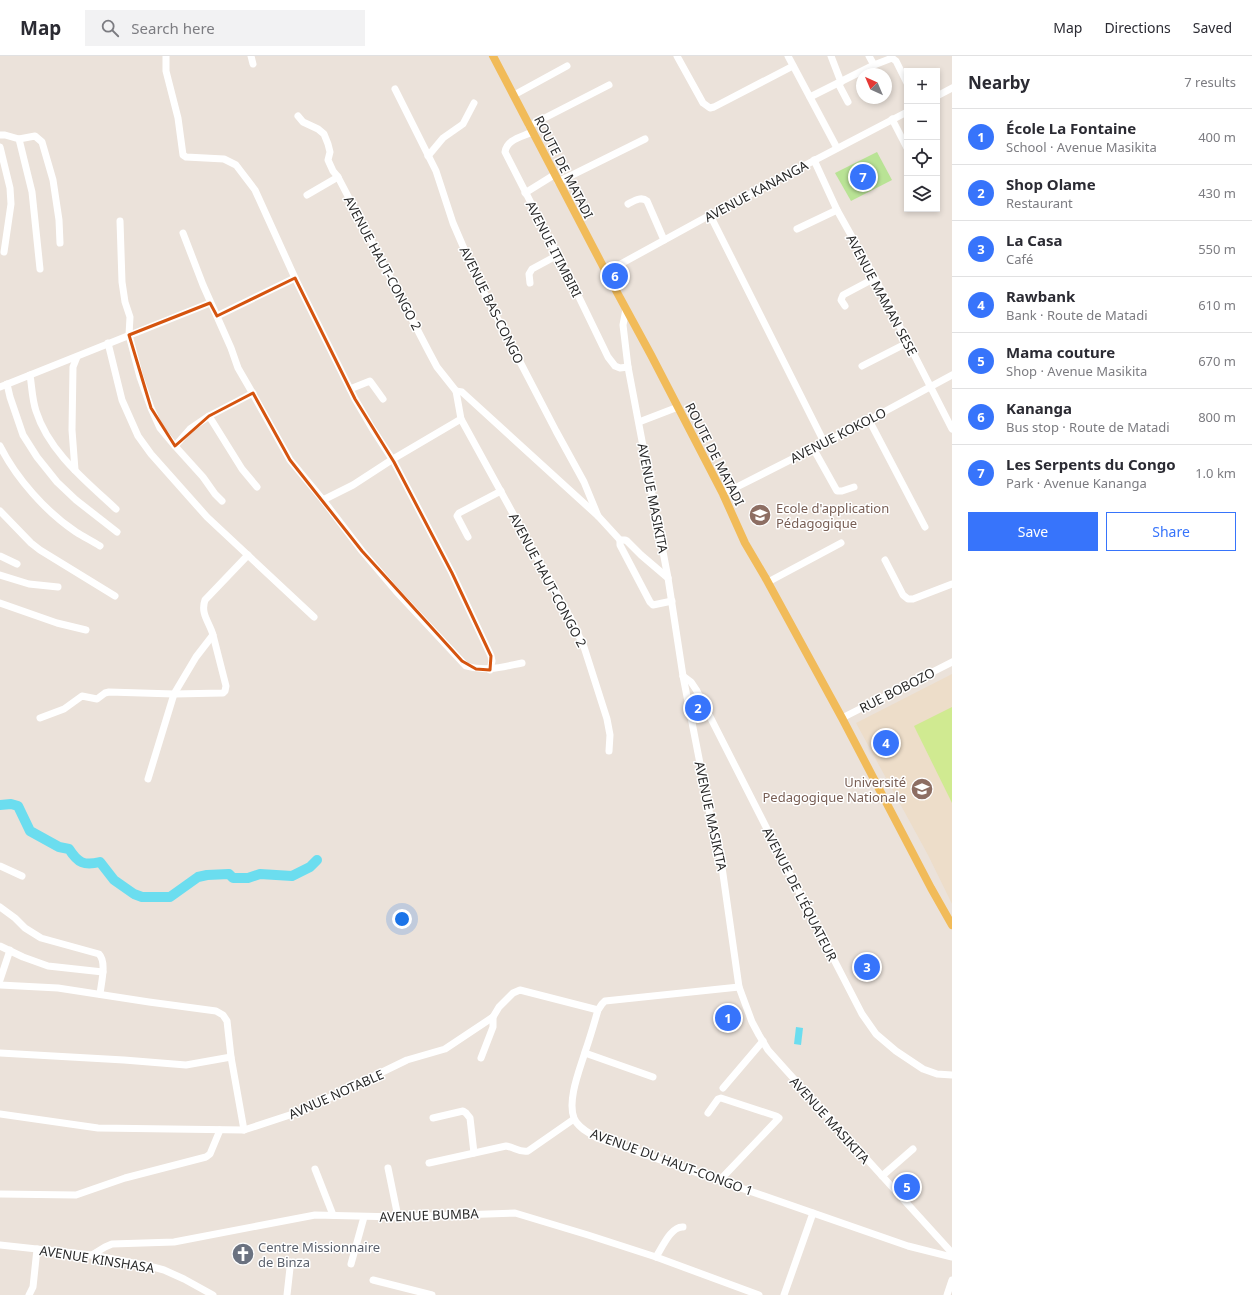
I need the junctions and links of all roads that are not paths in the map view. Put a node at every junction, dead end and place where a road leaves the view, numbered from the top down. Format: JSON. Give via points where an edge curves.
{"nodes":[{"id":1,"x":166,"y":56,"type":"edge"},
{"id":2,"x":251,"y":56,"type":"edge"},
{"id":3,"x":493,"y":56,"type":"edge"},
{"id":4,"x":677,"y":56,"type":"edge"},
{"id":5,"x":831,"y":56,"type":"edge"},
{"id":6,"x":870,"y":56,"type":"edge"},
{"id":7,"x":791,"y":57,"type":"edge"},
{"id":8,"x":891,"y":57,"type":"edge"},
{"id":9,"x":253,"y":64,"type":"dead end"},
{"id":10,"x":874,"y":65,"type":"junction"},
{"id":11,"x":567,"y":66,"type":"dead end"},
{"id":12,"x":793,"y":66,"type":"junction"},
{"id":13,"x":904,"y":78,"type":"edge"},
{"id":14,"x":840,"y":82,"type":"junction"},
{"id":15,"x":609,"y":85,"type":"dead end"},
{"id":16,"x":952,"y":88,"type":"edge"},
{"id":17,"x":395,"y":89,"type":"dead end"},
{"id":18,"x":940,"y":94,"type":"edge"},
{"id":19,"x":514,"y":95,"type":"junction"},
{"id":20,"x":810,"y":97,"type":"junction"},
{"id":21,"x":848,"y":102,"type":"dead end"},
{"id":22,"x":474,"y":103,"type":"dead end"},
{"id":23,"x":904,"y":114,"type":"edge"},
{"id":24,"x":298,"y":116,"type":"dead end"},
{"id":25,"x":892,"y":120,"type":"junction"},
{"id":26,"x":530,"y":129,"type":"junction"},
{"id":27,"x":0,"y":135,"type":"edge"},
{"id":28,"x":19,"y":139,"type":"junction"},
{"id":29,"x":645,"y":139,"type":"dead end"},
{"id":30,"x":904,"y":142,"type":"edge"},
{"id":31,"x":0,"y":147,"type":"edge"},
{"id":32,"x":837,"y":148,"type":"junction"},
{"id":33,"x":428,"y":156,"type":"junction"},
{"id":34,"x":814,"y":160,"type":"junction"},
{"id":35,"x":554,"y":175,"type":"junction"},
{"id":36,"x":338,"y":177,"type":"junction"},
{"id":37,"x":558,"y":182,"type":"junction"},
{"id":38,"x":525,"y":193,"type":"junction"},
{"id":39,"x":307,"y":195,"type":"dead end"},
{"id":40,"x":628,"y":204,"type":"dead end"},
{"id":41,"x":837,"y":210,"type":"junction"},
{"id":42,"x":710,"y":215,"type":"junction"},
{"id":43,"x":120,"y":221,"type":"dead end"},
{"id":44,"x":797,"y":229,"type":"dead end"},
{"id":45,"x":183,"y":233,"type":"dead end"},
{"id":46,"x":664,"y":240,"type":"junction"},
{"id":47,"x":60,"y":243,"type":"dead end"},
{"id":48,"x":4,"y":252,"type":"dead end"},
{"id":49,"x":558,"y":254,"type":"junction"},
{"id":50,"x":40,"y":269,"type":"dead end"},
{"id":51,"x":606,"y":272,"type":"junction"},
{"id":52,"x":295,"y":278,"type":"junction"},
{"id":53,"x":875,"y":278,"type":"junction"},
{"id":54,"x":530,"y":283,"type":"dead end"},
{"id":55,"x":210,"y":303,"type":"junction"},
{"id":56,"x":845,"y":306,"type":"dead end"},
{"id":57,"x":626,"y":308,"type":"junction"},
{"id":58,"x":217,"y":316,"type":"junction"},
{"id":59,"x":129,"y":335,"type":"junction"},
{"id":60,"x":108,"y":343,"type":"junction"},
{"id":61,"x":907,"y":343,"type":"junction"},
{"id":62,"x":77,"y":357,"type":"junction"},
{"id":63,"x":862,"y":366,"type":"dead end"},
{"id":64,"x":628,"y":367,"type":"junction"},
{"id":65,"x":30,"y":375,"type":"junction"},
{"id":66,"x":952,"y":375,"type":"edge"},
{"id":67,"x":7,"y":384,"type":"junction"},
{"id":68,"x":0,"y":387,"type":"edge"},
{"id":69,"x":930,"y":387,"type":"junction"},
{"id":70,"x":350,"y":389,"type":"junction"},
{"id":71,"x":456,"y":391,"type":"junction"},
{"id":72,"x":253,"y":394,"type":"junction"},
{"id":73,"x":383,"y":399,"type":"dead end"},
{"id":74,"x":678,"y":407,"type":"junction"},
{"id":75,"x":209,"y":416,"type":"junction"},
{"id":76,"x":461,"y":419,"type":"junction"},
{"id":77,"x":868,"y":420,"type":"junction"},
{"id":78,"x":639,"y":422,"type":"junction"},
{"id":79,"x":952,"y":429,"type":"edge"},
{"id":80,"x":824,"y":442,"type":"junction"},
{"id":81,"x":0,"y":446,"type":"edge"},
{"id":82,"x":175,"y":446,"type":"junction"},
{"id":83,"x":813,"y":448,"type":"junction"},
{"id":84,"x":393,"y":459,"type":"junction"},
{"id":85,"x":75,"y":470,"type":"junction"},
{"id":86,"x":257,"y":487,"type":"dead end"},
{"id":87,"x":854,"y":487,"type":"dead end"},
{"id":88,"x":500,"y":491,"type":"junction"},
{"id":89,"x":723,"y":494,"type":"junction"},
{"id":90,"x":323,"y":500,"type":"junction"},
{"id":91,"x":222,"y":501,"type":"dead end"},
{"id":92,"x":116,"y":509,"type":"dead end"},
{"id":93,"x":0,"y":511,"type":"edge"},
{"id":94,"x":598,"y":516,"type":"junction"},
{"id":95,"x":925,"y":527,"type":"dead end"},
{"id":96,"x":117,"y":532,"type":"dead end"},
{"id":97,"x":468,"y":537,"type":"dead end"},
{"id":98,"x":620,"y":540,"type":"junction"},
{"id":99,"x":841,"y":543,"type":"dead end"},
{"id":100,"x":100,"y":546,"type":"dead end"},
{"id":101,"x":248,"y":554,"type":"junction"},
{"id":102,"x":0,"y":556,"type":"edge"},
{"id":103,"x":885,"y":560,"type":"dead end"},
{"id":104,"x":17,"y":564,"type":"dead end"},
{"id":105,"x":0,"y":575,"type":"edge"},
{"id":106,"x":668,"y":578,"type":"junction"},
{"id":107,"x":768,"y":582,"type":"junction"},
{"id":108,"x":952,"y":584,"type":"edge"},
{"id":109,"x":58,"y":587,"type":"dead end"},
{"id":110,"x":115,"y":596,"type":"dead end"},
{"id":111,"x":672,"y":601,"type":"junction"},
{"id":112,"x":0,"y":603,"type":"edge"},
{"id":113,"x":314,"y":617,"type":"dead end"},
{"id":114,"x":86,"y":630,"type":"dead end"},
{"id":115,"x":214,"y":635,"type":"junction"},
{"id":116,"x":952,"y":662,"type":"edge"},
{"id":117,"x":522,"y":663,"type":"dead end"},
{"id":118,"x":490,"y":670,"type":"junction"},
{"id":119,"x":683,"y":676,"type":"junction"},
{"id":120,"x":174,"y":694,"type":"junction"},
{"id":121,"x":40,"y":718,"type":"dead end"},
{"id":122,"x":842,"y":718,"type":"junction"},
{"id":123,"x":608,"y":751,"type":"dead end"},
{"id":124,"x":148,"y":779,"type":"dead end"},
{"id":125,"x":0,"y":866,"type":"edge"},
{"id":126,"x":22,"y":876,"type":"dead end"},
{"id":127,"x":0,"y":907,"type":"edge"},
{"id":128,"x":952,"y":925,"type":"edge"},
{"id":129,"x":0,"y":946,"type":"edge"},
{"id":130,"x":10,"y":950,"type":"junction"},
{"id":131,"x":103,"y":972,"type":"junction"},
{"id":132,"x":0,"y":980,"type":"edge"},
{"id":133,"x":0,"y":985,"type":"edge"},
{"id":134,"x":739,"y":986,"type":"junction"},
{"id":135,"x":100,"y":994,"type":"junction"},
{"id":136,"x":598,"y":1010,"type":"junction"},
{"id":137,"x":493,"y":1017,"type":"junction"},
{"id":138,"x":763,"y":1042,"type":"junction"},
{"id":139,"x":585,"y":1053,"type":"junction"},
{"id":140,"x":0,"y":1054,"type":"edge"},
{"id":141,"x":231,"y":1056,"type":"junction"},
{"id":142,"x":480,"y":1058,"type":"dead end"},
{"id":143,"x":952,"y":1075,"type":"edge"},
{"id":144,"x":653,"y":1077,"type":"dead end"},
{"id":145,"x":723,"y":1088,"type":"dead end"},
{"id":146,"x":708,"y":1113,"type":"dead end"},
{"id":147,"x":0,"y":1114,"type":"edge"},
{"id":148,"x":434,"y":1118,"type":"dead end"},
{"id":149,"x":574,"y":1119,"type":"junction"},
{"id":150,"x":220,"y":1130,"type":"junction"},
{"id":151,"x":244,"y":1130,"type":"junction"},
{"id":152,"x":913,"y":1149,"type":"dead end"},
{"id":153,"x":474,"y":1153,"type":"junction"},
{"id":154,"x":429,"y":1163,"type":"dead end"},
{"id":155,"x":388,"y":1168,"type":"dead end"},
{"id":156,"x":315,"y":1169,"type":"dead end"},
{"id":157,"x":882,"y":1176,"type":"junction"},
{"id":158,"x":720,"y":1180,"type":"junction"},
{"id":159,"x":0,"y":1194,"type":"edge"},
{"id":160,"x":813,"y":1212,"type":"junction"},
{"id":161,"x":333,"y":1215,"type":"junction"},
{"id":162,"x":364,"y":1217,"type":"junction"},
{"id":163,"x":398,"y":1217,"type":"junction"},
{"id":164,"x":683,"y":1227,"type":"dead end"},
{"id":165,"x":0,"y":1245,"type":"edge"},
{"id":166,"x":37,"y":1249,"type":"junction"},
{"id":167,"x":952,"y":1253,"type":"edge"},
{"id":168,"x":92,"y":1255,"type":"junction"},
{"id":169,"x":656,"y":1257,"type":"junction"},
{"id":170,"x":952,"y":1257,"type":"edge"},
{"id":171,"x":351,"y":1264,"type":"dead end"},
{"id":172,"x":290,"y":1268,"type":"dead end"},
{"id":173,"x":373,"y":1280,"type":"dead end"},
{"id":174,"x":952,"y":1280,"type":"edge"},
{"id":175,"x":29,"y":1295,"type":"edge"},
{"id":176,"x":212,"y":1295,"type":"edge"},
{"id":177,"x":287,"y":1295,"type":"edge"},
{"id":178,"x":432,"y":1295,"type":"edge"},
{"id":179,"x":759,"y":1295,"type":"edge"},
{"id":180,"x":784,"y":1295,"type":"edge"},
{"id":181,"x":947,"y":1295,"type":"edge"}],
"edges":[{"from":1,"to":52,"type":"street","via":[[166,71],[178,118],[183,154],[186,157],[229,160],[236,165],[255,190]]},
{"from":2,"to":9,"type":"street"},
{"from":3,"to":19,"type":"main road","name":"ROUTE DE MATADI"},
{"from":4,"to":12,"type":"street","via":[[703,103],[710,108]]},
{"from":5,"to":14,"type":"street"},
{"from":6,"to":10,"type":"street"},
{"from":7,"to":12,"type":"street"},
{"from":8,"to":10,"type":"street"},
{"from":8,"to":13,"type":"street","via":[[896,61]]},
{"from":10,"to":14,"type":"street"},
{"from":11,"to":19,"type":"street"},
{"from":12,"to":20,"type":"street"},
{"from":14,"to":20,"type":"street"},
{"from":14,"to":21,"type":"street"},
{"from":15,"to":26,"type":"street","name":"AVENUE ITIMBIRI"},
{"from":16,"to":18,"type":"street"},
{"from":17,"to":33,"type":"street","name":"AVENUE BAS-CONGO"},
{"from":19,"to":26,"type":"main road","name":"ROUTE DE MATADI"},
{"from":20,"to":32,"type":"street"},
{"from":22,"to":33,"type":"street","via":[[463,124],[443,138]]},
{"from":23,"to":25,"type":"street","name":"AVENUE KANANGA"},
{"from":24,"to":36,"type":"street","name":"AVENUE HAUT-CONGO 2","via":[[303,122],[324,134],[330,152],[328,160]]},
{"from":25,"to":30,"type":"street"},
{"from":25,"to":32,"type":"street","name":"AVENUE KANANGA"},
{"from":26,"to":35,"type":"main road","name":"ROUTE DE MATADI"},
{"from":26,"to":38,"type":"street","name":"AVENUE ITIMBIRI","via":[[509,142],[505,152]]},
{"from":27,"to":28,"type":"street"},
{"from":28,"to":47,"type":"street","via":[[35,136],[42,142],[52,180]]},
{"from":28,"to":50,"type":"street","via":[[30,177]]},
{"from":29,"to":37,"type":"street"},
{"from":31,"to":48,"type":"street","via":[[10,188],[11,204]]},
{"from":32,"to":34,"type":"street","name":"AVENUE KANANGA"},
{"from":33,"to":94,"type":"street","name":"AVENUE BAS-CONGO","via":[[478,281],[584,482]]},
{"from":34,"to":41,"type":"street","name":"AVENUE MAMAN SESE"},
{"from":34,"to":42,"type":"street","name":"AVENUE KANANGA"},
{"from":35,"to":37,"type":"main road","name":"ROUTE DE MATADI"},
{"from":35,"to":38,"type":"street"},
{"from":36,"to":39,"type":"street"},
{"from":36,"to":71,"type":"street","name":"AVENUE HAUT-CONGO 2","via":[[437,367]]},
{"from":37,"to":51,"type":"main road","name":"ROUTE DE MATADI"},
{"from":38,"to":49,"type":"street","name":"AVENUE ITIMBIRI"},
{"from":40,"to":46,"type":"street","via":[[640,198],[647,201]]},
{"from":41,"to":44,"type":"street"},
{"from":41,"to":53,"type":"street","name":"AVENUE MAMAN SESE"},
{"from":42,"to":46,"type":"street","name":"AVENUE KANANGA"},
{"from":42,"to":80,"type":"street"},
{"from":43,"to":59,"type":"street","via":[[122,282],[130,316]]},
{"from":45,"to":55,"type":"street"},
{"from":46,"to":51,"type":"street","name":"AVENUE KANANGA"},
{"from":49,"to":54,"type":"street","via":[[532,269],[529,274]]},
{"from":49,"to":64,"type":"street","name":"AVENUE ITIMBIRI","via":[[608,357],[620,368]]},
{"from":51,"to":57,"type":"main road","name":"ROUTE DE MATADI"},
{"from":52,"to":58,"type":"street"},
{"from":52,"to":70,"type":"street"},
{"from":53,"to":56,"type":"street","via":[[843,294]]},
{"from":53,"to":61,"type":"street","name":"AVENUE MAMAN SESE"},
{"from":55,"to":58,"type":"street"},
{"from":55,"to":59,"type":"street"},
{"from":57,"to":64,"type":"street","name":"AVENUE MASIKITA","via":[[623,325]]},
{"from":57,"to":74,"type":"main road","name":"ROUTE DE MATADI"},
{"from":58,"to":72,"type":"street","via":[[238,368]]},
{"from":59,"to":60,"type":"street"},
{"from":59,"to":82,"type":"street","via":[[151,408],[160,428]]},
{"from":60,"to":62,"type":"street"},
{"from":60,"to":101,"type":"street","via":[[122,400],[138,436],[176,483]]},
{"from":61,"to":63,"type":"street"},
{"from":61,"to":69,"type":"street","name":"AVENUE MAMAN SESE"},
{"from":62,"to":65,"type":"street"},
{"from":62,"to":85,"type":"street","via":[[73,367],[72,430]]},
{"from":64,"to":78,"type":"street","name":"AVENUE MASIKITA"},
{"from":65,"to":67,"type":"street"},
{"from":65,"to":85,"type":"street","via":[[40,423],[50,440]]},
{"from":66,"to":69,"type":"street","name":"AVENUE KOKOLO"},
{"from":67,"to":68,"type":"street"},
{"from":67,"to":96,"type":"street","via":[[23,435],[37,458],[76,500]]},
{"from":69,"to":77,"type":"street","name":"AVENUE KOKOLO"},
{"from":69,"to":79,"type":"street","name":"AVENUE MAMAN SESE"},
{"from":70,"to":73,"type":"street","via":[[370,381]]},
{"from":70,"to":84,"type":"street"},
{"from":71,"to":76,"type":"street","name":"AVENUE HAUT-CONGO 2"},
{"from":71,"to":94,"type":"street","via":[[462,392]]},
{"from":72,"to":75,"type":"street"},
{"from":72,"to":90,"type":"street","via":[[290,460]]},
{"from":74,"to":78,"type":"street"},
{"from":74,"to":89,"type":"main road","name":"ROUTE DE MATADI"},
{"from":75,"to":82,"type":"street","via":[[190,430]]},
{"from":75,"to":86,"type":"street","via":[[242,469]]},
{"from":76,"to":84,"type":"street"},
{"from":76,"to":88,"type":"street","name":"AVENUE HAUT-CONGO 2"},
{"from":77,"to":80,"type":"street","name":"AVENUE KOKOLO"},
{"from":77,"to":95,"type":"street"},
{"from":78,"to":106,"type":"street","name":"AVENUE MASIKITA"},
{"from":80,"to":83,"type":"street","name":"AVENUE KOKOLO"},
{"from":81,"to":100,"type":"street","via":[[14,471],[44,505],[75,531]]},
{"from":82,"to":91,"type":"street"},
{"from":83,"to":87,"type":"street","via":[[836,490]]},
{"from":83,"to":89,"type":"street","name":"AVENUE KOKOLO"},
{"from":84,"to":90,"type":"street","via":[[353,485]]},
{"from":84,"to":118,"type":"street","via":[[475,620],[491,656]]},
{"from":85,"to":92,"type":"street"},
{"from":88,"to":97,"type":"street","via":[[459,513],[458,519]]},
{"from":88,"to":123,"type":"street","name":"AVENUE HAUT-CONGO 2","via":[[584,647],[607,719],[610,735]]},
{"from":89,"to":107,"type":"main road","name":"ROUTE DE MATADI","via":[[745,543]]},
{"from":90,"to":118,"type":"street","via":[[396,591],[466,666]]},
{"from":93,"to":110,"type":"street","via":[[40,550]]},
{"from":94,"to":98,"type":"street"},
{"from":98,"to":106,"type":"street","via":[[627,541]]},
{"from":98,"to":111,"type":"street","via":[[620,545],[650,602],[653,605]]},
{"from":99,"to":107,"type":"street"},
{"from":101,"to":113,"type":"street"},
{"from":101,"to":115,"type":"street","via":[[205,600],[204,613]]},
{"from":102,"to":104,"type":"street"},
{"from":103,"to":108,"type":"street","via":[[903,595],[908,599]]},
{"from":105,"to":109,"type":"street","via":[[29,584]]},
{"from":106,"to":111,"type":"street","name":"AVENUE MASIKITA"},
{"from":107,"to":122,"type":"main road","name":"ROUTE DE MATADI"},
{"from":111,"to":119,"type":"street","name":"AVENUE MASIKITA"},
{"from":112,"to":114,"type":"street","via":[[57,623]]},
{"from":115,"to":120,"type":"street","via":[[196,657]]},
{"from":115,"to":120,"type":"street","via":[[225,691]]},
{"from":116,"to":122,"type":"street","name":"RUE BOBOZO"},
{"from":117,"to":118,"type":"street"},
{"from":119,"to":134,"type":"street","name":"AVENUE MASIKITA","via":[[710,814],[719,846]]},
{"from":119,"to":143,"type":"street","name":"AVENUE DE L'ÉQUATEUR","via":[[697,691],[862,1014],[876,1034],[896,1051],[923,1069],[937,1074]]},
{"from":120,"to":121,"type":"street","via":[[109,692],[98,699],[82,696],[64,709]]},
{"from":120,"to":124,"type":"street"},
{"from":122,"to":128,"type":"main road","name":"ROUTE DE MATADI"},
{"from":125,"to":126,"type":"street"},
{"from":127,"to":131,"type":"street","via":[[24,928],[41,938],[99,954],[103,960]]},
{"from":129,"to":130,"type":"street"},
{"from":130,"to":131,"type":"street","via":[[48,966]]},
{"from":130,"to":132,"type":"street"},
{"from":131,"to":135,"type":"street"},
{"from":133,"to":135,"type":"street","via":[[58,988]]},
{"from":134,"to":136,"type":"street","via":[[605,1001]]},
{"from":134,"to":138,"type":"street","name":"AVENUE MASIKITA","via":[[752,1022]]},
{"from":135,"to":141,"type":"street","via":[[216,1011],[227,1021]]},
{"from":136,"to":137,"type":"street","name":"AVNUE NOTABLE","via":[[520,990],[513,993]]},
{"from":136,"to":139,"type":"street"},
{"from":137,"to":142,"type":"street","via":[[493,1027]]},
{"from":137,"to":151,"type":"street","name":"AVNUE NOTABLE","via":[[445,1049],[407,1060],[302,1111]]},
{"from":138,"to":145,"type":"street"},
{"from":138,"to":157,"type":"street","name":"AVENUE MASIKITA","via":[[785,1070]]},
{"from":139,"to":144,"type":"street"},
{"from":139,"to":149,"type":"street","via":[[573,1091]]},
{"from":140,"to":141,"type":"street","via":[[186,1065]]},
{"from":141,"to":151,"type":"street"},
{"from":146,"to":158,"type":"street","via":[[718,1099],[724,1098],[778,1118]]},
{"from":147,"to":150,"type":"street","name":"AVNUE NOTABLE","via":[[98,1128]]},
{"from":148,"to":153,"type":"street","via":[[466,1113],[470,1118]]},
{"from":149,"to":153,"type":"street","via":[[528,1151],[523,1152],[506,1146]]},
{"from":149,"to":158,"type":"street","name":"AVENUE DU HAUT-CONGO 1","via":[[579,1126],[597,1138]]},
{"from":150,"to":151,"type":"street","name":"AVNUE NOTABLE"},
{"from":150,"to":159,"type":"street","via":[[210,1154],[206,1157],[125,1178],[76,1195]]},
{"from":152,"to":157,"type":"street"},
{"from":153,"to":154,"type":"street"},
{"from":155,"to":163,"type":"street"},
{"from":156,"to":161,"type":"street"},
{"from":157,"to":167,"type":"street","name":"AVENUE MASIKITA"},
{"from":158,"to":160,"type":"street","name":"AVENUE DU HAUT-CONGO 1"},
{"from":160,"to":170,"type":"street","name":"AVENUE DU HAUT-CONGO 1","via":[[908,1246]]},
{"from":160,"to":180,"type":"street"},
{"from":161,"to":162,"type":"street","name":"AVENUE BUMBA"},
{"from":161,"to":168,"type":"street","name":"AVENUE BUMBA","via":[[315,1215],[174,1242],[112,1244]]},
{"from":162,"to":163,"type":"street","name":"AVENUE BUMBA"},
{"from":162,"to":171,"type":"street"},
{"from":163,"to":169,"type":"street","name":"AVENUE BUMBA","via":[[515,1213]]},
{"from":164,"to":169,"type":"street","via":[[679,1226],[672,1232]]},
{"from":165,"to":166,"type":"street","name":"AVENUE KINSHASA"},
{"from":166,"to":168,"type":"street","name":"AVENUE KINSHASA"},
{"from":166,"to":175,"type":"street","via":[[33,1287]]},
{"from":168,"to":176,"type":"street","name":"AVENUE KINSHASA","via":[[164,1270]]},
{"from":169,"to":179,"type":"street","name":"AVENUE BUMBA"},
{"from":172,"to":177,"type":"street"},
{"from":173,"to":178,"type":"street"},
{"from":174,"to":181,"type":"street"}]}
